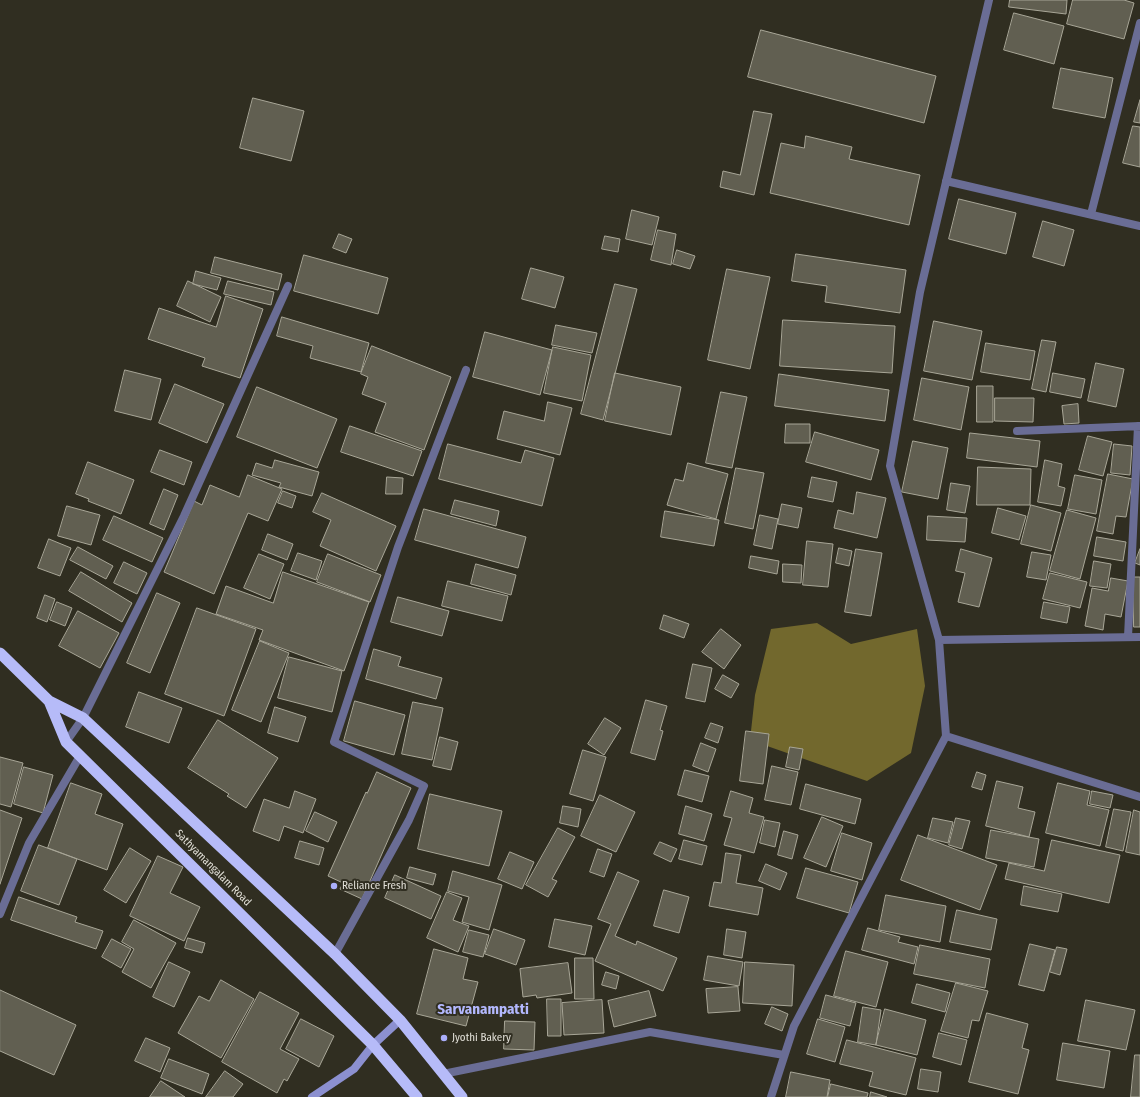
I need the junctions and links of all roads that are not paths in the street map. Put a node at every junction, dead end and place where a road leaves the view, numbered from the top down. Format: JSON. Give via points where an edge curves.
{"nodes":[{"id":1,"x":990,"y":0,"type":"edge"},
{"id":2,"x":1140,"y":23,"type":"edge"},
{"id":3,"x":946,"y":181,"type":"junction"},
{"id":4,"x":1091,"y":214,"type":"junction"},
{"id":5,"x":1140,"y":226,"type":"edge"},
{"id":6,"x":288,"y":286,"type":"dead end"},
{"id":7,"x":466,"y":370,"type":"dead end"},
{"id":8,"x":1139,"y":426,"type":"edge"},
{"id":9,"x":1017,"y":431,"type":"dead end"},
{"id":10,"x":1128,"y":637,"type":"junction"},
{"id":11,"x":1140,"y":637,"type":"edge"},
{"id":12,"x":939,"y":640,"type":"junction"},
{"id":13,"x":0,"y":653,"type":"edge"},
{"id":14,"x":49,"y":701,"type":"junction"},
{"id":15,"x":83,"y":718,"type":"junction"},
{"id":16,"x":946,"y":736,"type":"junction"},
{"id":17,"x":66,"y":742,"type":"junction"},
{"id":18,"x":80,"y":756,"type":"junction"},
{"id":19,"x":1140,"y":797,"type":"edge"},
{"id":20,"x":0,"y":914,"type":"edge"},
{"id":21,"x":336,"y":954,"type":"junction"},
{"id":22,"x":400,"y":1020,"type":"junction"},
{"id":23,"x":373,"y":1046,"type":"junction"},
{"id":24,"x":784,"y":1055,"type":"junction"},
{"id":25,"x":443,"y":1074,"type":"junction"},
{"id":26,"x":312,"y":1097,"type":"edge"},
{"id":27,"x":417,"y":1097,"type":"edge"},
{"id":28,"x":462,"y":1097,"type":"edge"},
{"id":29,"x":771,"y":1097,"type":"edge"}],
"edges":[{"from":1,"to":3,"type":"street"},
{"from":2,"to":4,"type":"street"},
{"from":3,"to":4,"type":"street"},
{"from":3,"to":12,"type":"street","via":[[920,292],[890,466]]},
{"from":4,"to":5,"type":"street"},
{"from":6,"to":15,"type":"street","via":[[184,516]]},
{"from":7,"to":21,"type":"street","via":[[398,547],[334,742],[424,786],[409,820]]},
{"from":8,"to":9,"type":"street"},
{"from":8,"to":10,"type":"street"},
{"from":10,"to":11,"type":"street"},
{"from":10,"to":12,"type":"street"},
{"from":12,"to":16,"type":"street"},
{"from":13,"to":14,"type":"highway","name":"Sathyamangalam Road"},
{"from":14,"to":15,"type":"highway"},
{"from":14,"to":17,"type":"highway","name":"Sathyamangalam Road"},
{"from":15,"to":17,"type":"street"},
{"from":15,"to":21,"type":"highway"},
{"from":16,"to":19,"type":"street"},
{"from":16,"to":24,"type":"street","via":[[794,1026]]},
{"from":17,"to":18,"type":"highway","name":"Sathyamangalam Road"},
{"from":18,"to":20,"type":"street","via":[[29,843]]},
{"from":18,"to":23,"type":"highway","name":"Sathyamangalam Road"},
{"from":21,"to":22,"type":"highway"},
{"from":22,"to":23,"type":"main road"},
{"from":22,"to":25,"type":"highway"},
{"from":23,"to":26,"type":"main road","via":[[354,1069]]},
{"from":23,"to":27,"type":"highway","name":"Sathyamangalam Road"},
{"from":24,"to":25,"type":"street","via":[[650,1032]]},
{"from":24,"to":29,"type":"street"},
{"from":25,"to":28,"type":"highway"}]}
